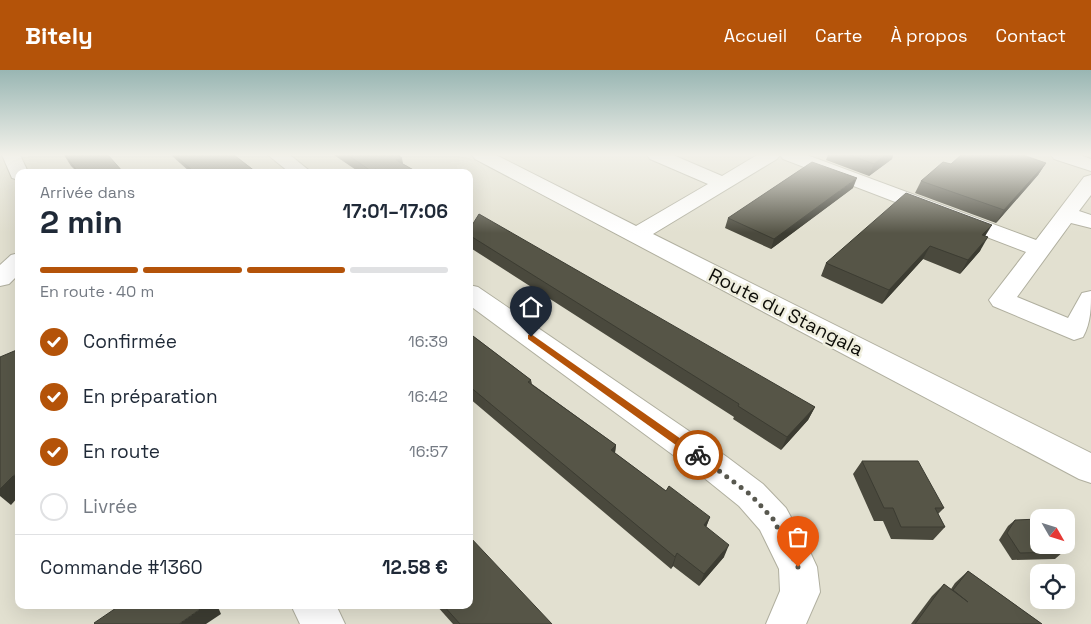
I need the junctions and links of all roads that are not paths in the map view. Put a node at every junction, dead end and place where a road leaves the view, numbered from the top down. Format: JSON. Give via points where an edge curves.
{"nodes":[{"id":1,"x":531,"y":181,"type":"edge"},
{"id":2,"x":718,"y":181,"type":"edge"},
{"id":3,"x":727,"y":181,"type":"edge"},
{"id":4,"x":858,"y":181,"type":"edge"},
{"id":5,"x":1091,"y":181,"type":"edge"},
{"id":6,"x":723,"y":183,"type":"junction"},
{"id":7,"x":1066,"y":214,"type":"junction"},
{"id":8,"x":1091,"y":222,"type":"edge"},
{"id":9,"x":636,"y":235,"type":"junction"},
{"id":10,"x":1040,"y":249,"type":"junction"},
{"id":11,"x":15,"y":264,"type":"edge"},
{"id":12,"x":0,"y":279,"type":"edge"},
{"id":13,"x":473,"y":296,"type":"edge"},
{"id":14,"x":1091,"y":299,"type":"edge"},
{"id":15,"x":1091,"y":469,"type":"edge"},
{"id":16,"x":314,"y":609,"type":"edge"},
{"id":17,"x":325,"y":624,"type":"edge"},
{"id":18,"x":786,"y":624,"type":"edge"}],
"edges":[{"from":1,"to":9,"type":"street","name":"Route du Stangala"},
{"from":2,"to":6,"type":"street"},
{"from":3,"to":6,"type":"street"},
{"from":4,"to":10,"type":"street"},
{"from":5,"to":7,"type":"street"},
{"from":6,"to":9,"type":"street"},
{"from":7,"to":8,"type":"street"},
{"from":7,"to":10,"type":"street"},
{"from":9,"to":15,"type":"street","name":"Route du Stangala"},
{"from":10,"to":14,"type":"street","via":[[1002,300],[1074,331]]},
{"from":11,"to":12,"type":"street"},
{"from":13,"to":18,"type":"street","via":[[751,495],[773,519],[798,567],[800,592]]},
{"from":16,"to":17,"type":"street"}]}
